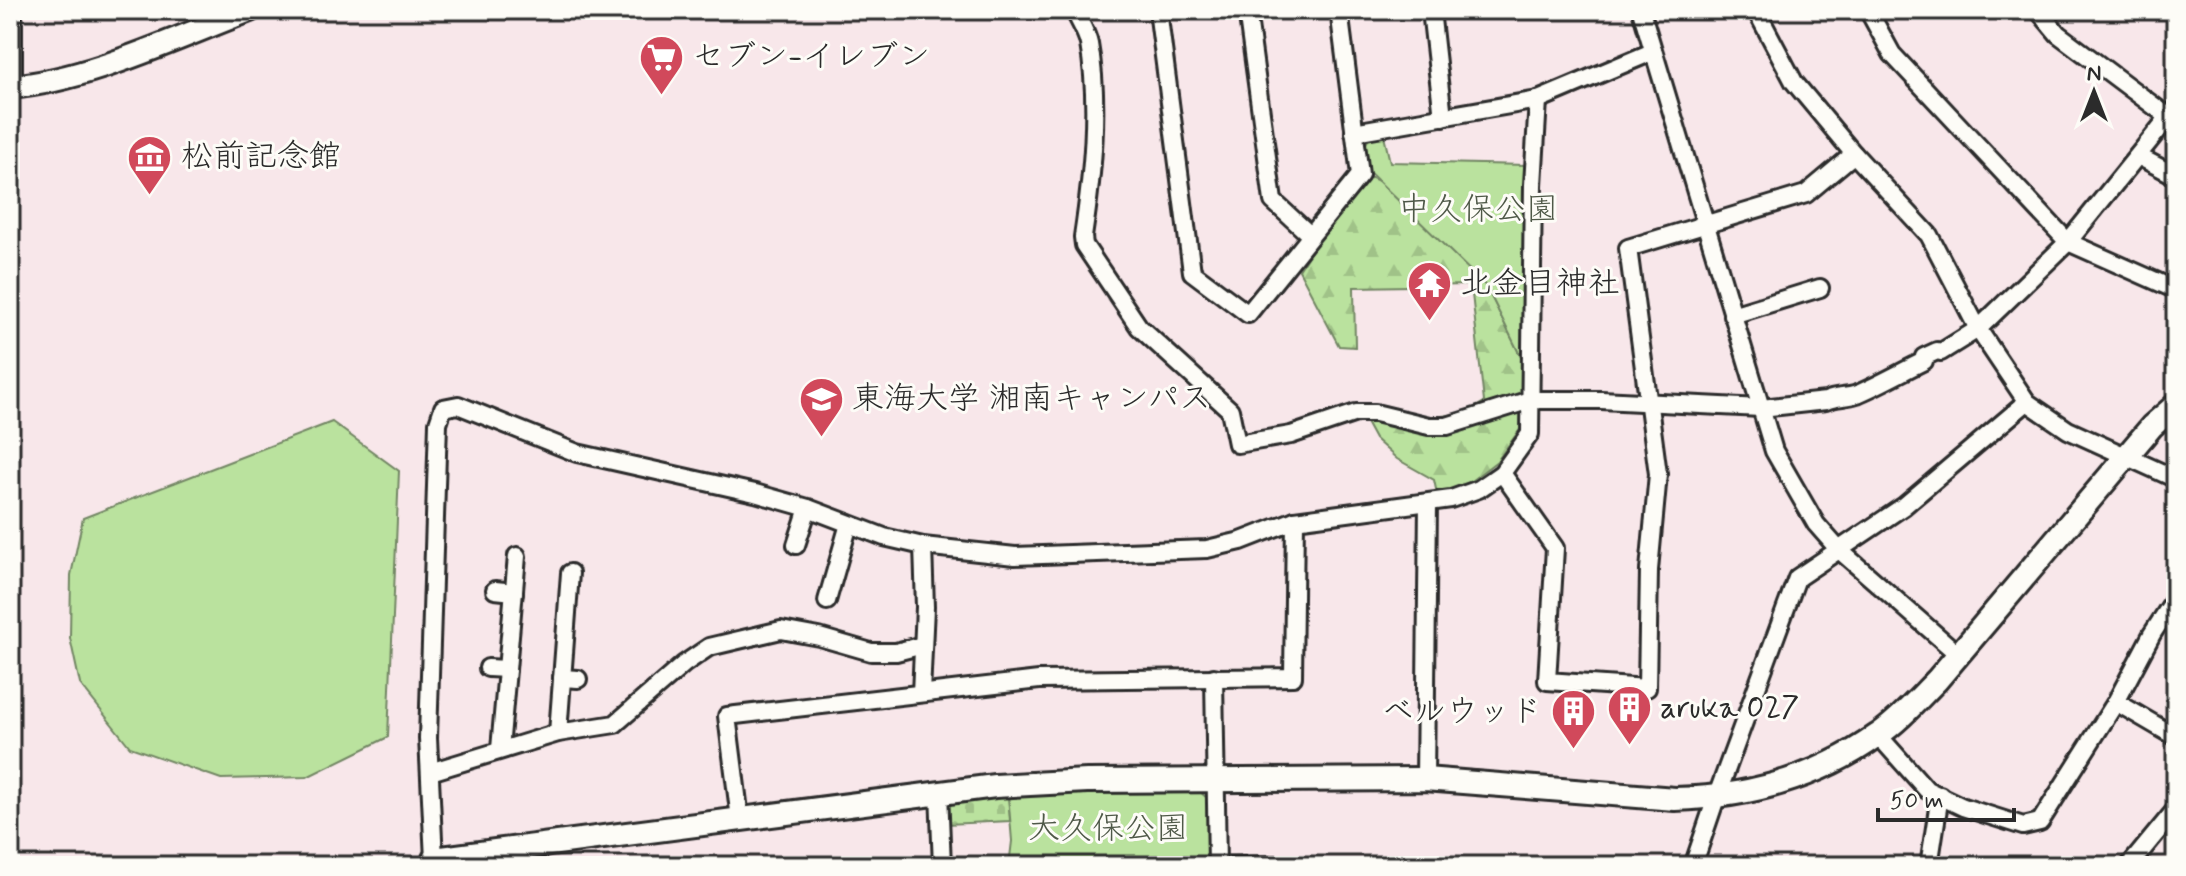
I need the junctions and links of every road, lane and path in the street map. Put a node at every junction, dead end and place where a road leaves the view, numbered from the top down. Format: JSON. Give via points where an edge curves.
{"nodes":[{"id":1,"x":13,"y":10,"type":"edge"},
{"id":2,"x":250,"y":10,"type":"edge"},
{"id":3,"x":1074,"y":10,"type":"edge"},
{"id":4,"x":1158,"y":10,"type":"edge"},
{"id":5,"x":1247,"y":10,"type":"edge"},
{"id":6,"x":1339,"y":10,"type":"edge"},
{"id":7,"x":1431,"y":10,"type":"edge"},
{"id":8,"x":1641,"y":10,"type":"edge"},
{"id":9,"x":1756,"y":10,"type":"edge"},
{"id":10,"x":1868,"y":10,"type":"edge"},
{"id":11,"x":2038,"y":10,"type":"edge"},
{"id":12,"x":1652,"y":52,"type":"junction"},
{"id":13,"x":11,"y":87,"type":"edge"},
{"id":14,"x":1538,"y":100,"type":"junction"},
{"id":15,"x":2173,"y":113,"type":"edge"},
{"id":16,"x":1443,"y":117,"type":"junction"},
{"id":17,"x":1354,"y":132,"type":"junction"},
{"id":18,"x":1854,"y":154,"type":"junction"},
{"id":19,"x":2138,"y":156,"type":"junction"},
{"id":20,"x":2176,"y":176,"type":"edge"},
{"id":21,"x":1705,"y":225,"type":"junction"},
{"id":22,"x":1310,"y":235,"type":"junction"},
{"id":23,"x":2068,"y":242,"type":"junction"},
{"id":24,"x":1820,"y":288,"type":"dead end"},
{"id":25,"x":2176,"y":290,"type":"edge"},
{"id":26,"x":1732,"y":315,"type":"junction"},
{"id":27,"x":1978,"y":329,"type":"junction"},
{"id":28,"x":1530,"y":400,"type":"junction"},
{"id":29,"x":1648,"y":402,"type":"junction"},
{"id":30,"x":2027,"y":402,"type":"junction"},
{"id":31,"x":2176,"y":405,"type":"edge"},
{"id":32,"x":1761,"y":408,"type":"junction"},
{"id":33,"x":2126,"y":457,"type":"junction"},
{"id":34,"x":1502,"y":473,"type":"junction"},
{"id":35,"x":2176,"y":479,"type":"edge"},
{"id":36,"x":1428,"y":503,"type":"junction"},
{"id":37,"x":808,"y":508,"type":"junction"},
{"id":38,"x":1295,"y":520,"type":"junction"},
{"id":39,"x":849,"y":524,"type":"junction"},
{"id":40,"x":796,"y":545,"type":"dead end"},
{"id":41,"x":923,"y":546,"type":"junction"},
{"id":42,"x":1838,"y":549,"type":"junction"},
{"id":43,"x":517,"y":556,"type":"dead end"},
{"id":44,"x":570,"y":573,"type":"dead end"},
{"id":45,"x":495,"y":590,"type":"dead end"},
{"id":46,"x":514,"y":592,"type":"junction"},
{"id":47,"x":2176,"y":597,"type":"edge"},
{"id":48,"x":827,"y":601,"type":"dead end"},
{"id":49,"x":923,"y":645,"type":"junction"},
{"id":50,"x":1959,"y":655,"type":"junction"},
{"id":51,"x":488,"y":668,"type":"dead end"},
{"id":52,"x":507,"y":669,"type":"junction"},
{"id":53,"x":1214,"y":677,"type":"junction"},
{"id":54,"x":921,"y":693,"type":"junction"},
{"id":55,"x":2116,"y":702,"type":"junction"},
{"id":56,"x":558,"y":733,"type":"junction"},
{"id":57,"x":1878,"y":735,"type":"junction"},
{"id":58,"x":2176,"y":737,"type":"edge"},
{"id":59,"x":500,"y":749,"type":"junction"},
{"id":60,"x":430,"y":772,"type":"junction"},
{"id":61,"x":1425,"y":779,"type":"junction"},
{"id":62,"x":1215,"y":780,"type":"junction"},
{"id":63,"x":939,"y":792,"type":"junction"},
{"id":64,"x":1940,"y":795,"type":"junction"},
{"id":65,"x":1716,"y":798,"type":"junction"},
{"id":66,"x":2176,"y":809,"type":"edge"},
{"id":67,"x":740,"y":819,"type":"junction"},
{"id":68,"x":434,"y":863,"type":"edge"},
{"id":69,"x":1294,"y":865,"type":"edge"},
{"id":70,"x":942,"y":866,"type":"edge"},
{"id":71,"x":1217,"y":866,"type":"edge"},
{"id":72,"x":1223,"y":866,"type":"edge"},
{"id":73,"x":1693,"y":866,"type":"edge"},
{"id":74,"x":1929,"y":866,"type":"edge"},
{"id":75,"x":2129,"y":866,"type":"edge"}],
"edges":[{"from":1,"to":13,"type":"street"},
{"from":2,"to":13,"type":"street","via":[[81,73]]},
{"from":3,"to":28,"type":"street","via":[[1089,41],[1094,114],[1084,245],[1139,327],[1230,410],[1237,444],[1291,435],[1356,413],[1447,426]]},
{"from":4,"to":22,"type":"street","via":[[1192,272],[1248,314]]},
{"from":5,"to":22,"type":"street","via":[[1273,201]]},
{"from":6,"to":17,"type":"street"},
{"from":7,"to":16,"type":"street"},
{"from":8,"to":12,"type":"street"},
{"from":9,"to":18,"type":"street","via":[[1794,82]]},
{"from":10,"to":23,"type":"street","via":[[1892,54]]},
{"from":11,"to":15,"type":"street","via":[[2058,34]]},
{"from":12,"to":14,"type":"street"},
{"from":12,"to":21,"type":"street"},
{"from":14,"to":16,"type":"street"},
{"from":14,"to":28,"type":"street"},
{"from":15,"to":19,"type":"street"},
{"from":16,"to":17,"type":"street"},
{"from":17,"to":22,"type":"street","via":[[1360,175]]},
{"from":18,"to":21,"type":"street","via":[[1806,194]]},
{"from":18,"to":27,"type":"street","via":[[1929,235]]},
{"from":19,"to":20,"type":"street"},
{"from":19,"to":23,"type":"street"},
{"from":21,"to":26,"type":"street"},
{"from":21,"to":29,"type":"street","via":[[1628,248]]},
{"from":23,"to":25,"type":"street"},
{"from":23,"to":27,"type":"street"},
{"from":24,"to":26,"type":"street"},
{"from":26,"to":32,"type":"street"},
{"from":27,"to":30,"type":"street"},
{"from":27,"to":32,"type":"street","via":[[1859,394]]},
{"from":28,"to":29,"type":"street"},
{"from":28,"to":34,"type":"street","via":[[1530,434]]},
{"from":29,"to":32,"type":"street"},
{"from":29,"to":34,"type":"street","via":[[1658,474],[1649,570],[1647,688],[1547,681],[1555,548]]},
{"from":30,"to":33,"type":"street","via":[[2068,430]]},
{"from":30,"to":42,"type":"street","via":[[1904,506]]},
{"from":31,"to":33,"type":"street"},
{"from":32,"to":42,"type":"street","via":[[1787,476]]},
{"from":33,"to":35,"type":"street"},
{"from":33,"to":50,"type":"street"},
{"from":34,"to":36,"type":"street","via":[[1479,489]]},
{"from":36,"to":38,"type":"street"},
{"from":36,"to":61,"type":"street"},
{"from":37,"to":39,"type":"street"},
{"from":37,"to":40,"type":"street"},
{"from":37,"to":60,"type":"street","via":[[577,453],[458,405],[443,408]]},
{"from":38,"to":41,"type":"street","via":[[1241,541],[1166,553],[1015,556]]},
{"from":38,"to":53,"type":"street","via":[[1293,677]]},
{"from":39,"to":41,"type":"street"},
{"from":39,"to":48,"type":"street"},
{"from":41,"to":49,"type":"street"},
{"from":42,"to":50,"type":"street"},
{"from":42,"to":65,"type":"street","via":[[1797,578]]},
{"from":43,"to":46,"type":"street"},
{"from":44,"to":56,"type":"street","via":[[560,612],[570,678]]},
{"from":45,"to":46,"type":"street"},
{"from":46,"to":52,"type":"street"},
{"from":47,"to":55,"type":"street"},
{"from":49,"to":54,"type":"street"},
{"from":49,"to":56,"type":"street","via":[[871,652],[781,630],[709,647],[615,724]]},
{"from":50,"to":57,"type":"street"},
{"from":51,"to":52,"type":"street"},
{"from":52,"to":59,"type":"street"},
{"from":53,"to":54,"type":"street","via":[[1039,680]]},
{"from":53,"to":62,"type":"street"},
{"from":54,"to":67,"type":"street","via":[[727,716]]},
{"from":55,"to":58,"type":"street"},
{"from":55,"to":64,"type":"street","via":[[2040,822],[2023,826]]},
{"from":56,"to":59,"type":"street"},
{"from":57,"to":64,"type":"street","via":[[1927,790]]},
{"from":57,"to":65,"type":"street","via":[[1806,774]]},
{"from":59,"to":60,"type":"street"},
{"from":60,"to":68,"type":"street"},
{"from":61,"to":62,"type":"street"},
{"from":61,"to":65,"type":"street"},
{"from":62,"to":63,"type":"street","via":[[1087,781]]},
{"from":62,"to":71,"type":"street"},
{"from":63,"to":67,"type":"street"},
{"from":63,"to":70,"type":"street"},
{"from":64,"to":74,"type":"street"},
{"from":65,"to":73,"type":"street"},
{"from":66,"to":75,"type":"street"},
{"from":67,"to":68,"type":"street"},
{"from":69,"to":72,"type":"street"}]}
